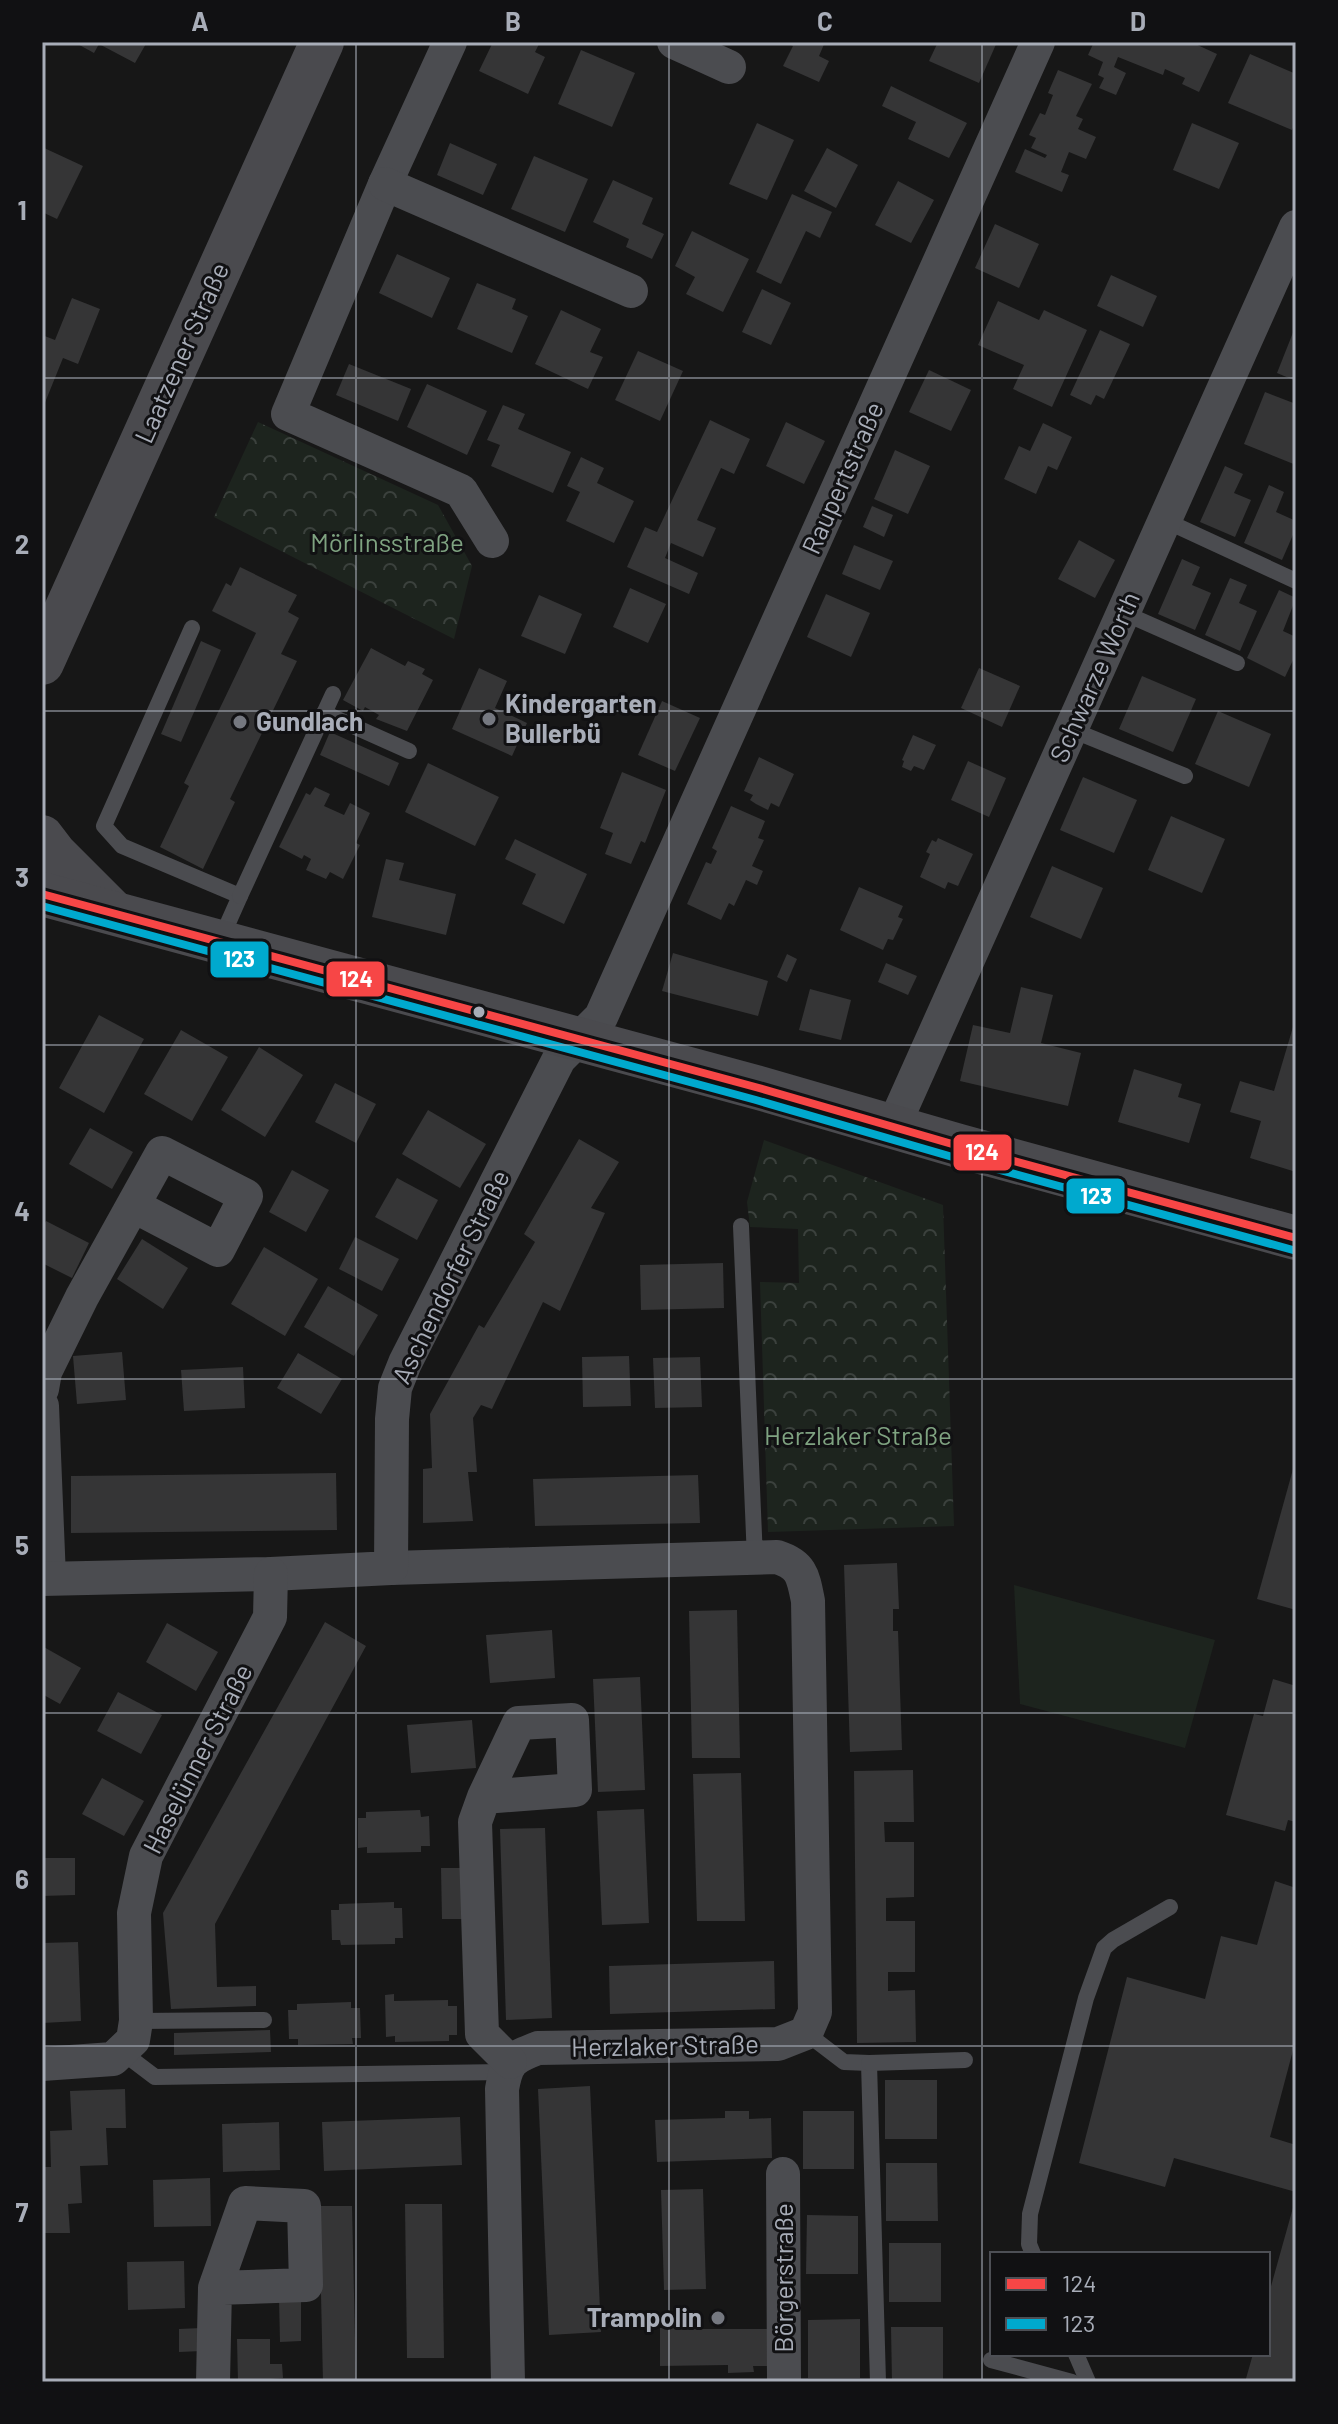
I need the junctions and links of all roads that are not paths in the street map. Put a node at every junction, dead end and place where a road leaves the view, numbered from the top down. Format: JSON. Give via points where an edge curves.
{"nodes":[{"id":1,"x":322,"y":42,"type":"edge"},
{"id":2,"x":450,"y":42,"type":"edge"},
{"id":3,"x":674,"y":42,"type":"edge"},
{"id":4,"x":1038,"y":42,"type":"edge"},
{"id":5,"x":729,"y":67,"type":"dead end"},
{"id":6,"x":385,"y":184,"type":"junction"},
{"id":7,"x":1296,"y":227,"type":"edge"},
{"id":8,"x":631,"y":291,"type":"dead end"},
{"id":9,"x":1164,"y":520,"type":"junction"},
{"id":10,"x":492,"y":541,"type":"dead end"},
{"id":11,"x":1296,"y":581,"type":"edge"},
{"id":12,"x":1124,"y":613,"type":"junction"},
{"id":13,"x":192,"y":628,"type":"dead end"},
{"id":14,"x":42,"y":663,"type":"edge"},
{"id":15,"x":1237,"y":663,"type":"dead end"},
{"id":16,"x":333,"y":694,"type":"dead end"},
{"id":17,"x":324,"y":713,"type":"junction"},
{"id":18,"x":1072,"y":730,"type":"junction"},
{"id":19,"x":409,"y":751,"type":"dead end"},
{"id":20,"x":1185,"y":776,"type":"dead end"},
{"id":21,"x":42,"y":837,"type":"edge"},
{"id":22,"x":42,"y":894,"type":"edge"},
{"id":23,"x":240,"y":896,"type":"junction"},
{"id":24,"x":114,"y":914,"type":"junction"},
{"id":25,"x":219,"y":942,"type":"junction"},
{"id":26,"x":579,"y":1040,"type":"junction"},
{"id":27,"x":893,"y":1127,"type":"junction"},
{"id":28,"x":134,"y":1206,"type":"dead end"},
{"id":29,"x":741,"y":1226,"type":"dead end"},
{"id":30,"x":1296,"y":1238,"type":"edge"},
{"id":31,"x":42,"y":1389,"type":"edge"},
{"id":32,"x":42,"y":1406,"type":"edge"},
{"id":33,"x":755,"y":1559,"type":"junction"},
{"id":34,"x":391,"y":1568,"type":"junction"},
{"id":35,"x":271,"y":1574,"type":"junction"},
{"id":36,"x":45,"y":1578,"type":"edge"},
{"id":37,"x":484,"y":1797,"type":"dead end"},
{"id":38,"x":1170,"y":1907,"type":"dead end"},
{"id":39,"x":264,"y":2020,"type":"dead end"},
{"id":40,"x":136,"y":2021,"type":"junction"},
{"id":41,"x":806,"y":2033,"type":"junction"},
{"id":42,"x":122,"y":2052,"type":"junction"},
{"id":43,"x":965,"y":2060,"type":"dead end"},
{"id":44,"x":869,"y":2063,"type":"junction"},
{"id":45,"x":42,"y":2064,"type":"edge"},
{"id":46,"x":507,"y":2067,"type":"junction"},
{"id":47,"x":783,"y":2174,"type":"dead end"},
{"id":48,"x":1032,"y":2252,"type":"edge"},
{"id":49,"x":215,"y":2288,"type":"dead end"},
{"id":50,"x":1077,"y":2356,"type":"edge"},
{"id":51,"x":991,"y":2360,"type":"dead end"},
{"id":52,"x":213,"y":2382,"type":"edge"},
{"id":53,"x":508,"y":2382,"type":"edge"},
{"id":54,"x":784,"y":2382,"type":"edge"},
{"id":55,"x":878,"y":2382,"type":"edge"},
{"id":56,"x":1072,"y":2382,"type":"edge"},
{"id":57,"x":1088,"y":2382,"type":"edge"}],
"edges":[{"from":1,"to":14,"type":"main road","name":"Laatzener Straße"},
{"from":2,"to":6,"type":"street"},
{"from":3,"to":5,"type":"street"},
{"from":4,"to":26,"type":"street","name":"Raupertstraße","via":[[601,1017]]},
{"from":6,"to":8,"type":"street"},
{"from":6,"to":10,"type":"street","via":[[288,414],[461,491]]},
{"from":7,"to":9,"type":"street","name":"Schwarze Worth"},
{"from":9,"to":11,"type":"lane"},
{"from":9,"to":12,"type":"street","name":"Schwarze Worth"},
{"from":12,"to":15,"type":"lane"},
{"from":12,"to":18,"type":"street","name":"Schwarze Worth"},
{"from":13,"to":23,"type":"lane","via":[[104,826],[122,846]]},
{"from":16,"to":17,"type":"lane"},
{"from":17,"to":19,"type":"lane"},
{"from":17,"to":23,"type":"lane"},
{"from":18,"to":20,"type":"lane"},
{"from":18,"to":27,"type":"street","name":"Schwarze Worth"},
{"from":21,"to":24,"type":"main road"},
{"from":22,"to":24,"type":"main road"},
{"from":23,"to":25,"type":"lane"},
{"from":24,"to":25,"type":"main road"},
{"from":25,"to":26,"type":"main road"},
{"from":26,"to":27,"type":"main road"},
{"from":26,"to":34,"type":"street","name":"Aschendorfer Straße","via":[[559,1059],[395,1388]]},
{"from":27,"to":30,"type":"main road"},
{"from":28,"to":31,"type":"street","via":[[82,1297],[45,1372]]},
{"from":29,"to":33,"type":"lane"},
{"from":32,"to":36,"type":"street"},
{"from":33,"to":34,"type":"street"},
{"from":33,"to":41,"type":"street","via":[[792,1562],[803,1576],[808,1601],[815,2012]]},
{"from":34,"to":35,"type":"street"},
{"from":35,"to":36,"type":"street"},
{"from":35,"to":40,"type":"street","name":"Haselünner Straße","via":[[270,1617],[146,1856],[134,1913]]},
{"from":37,"to":46,"type":"street","via":[[475,1822],[482,2034]]},
{"from":38,"to":48,"type":"lane","via":[[1104,1948],[1030,2214]]},
{"from":39,"to":40,"type":"lane"},
{"from":40,"to":42,"type":"street","name":"Haselünner Straße","via":[[133,2040]]},
{"from":41,"to":44,"type":"lane","via":[[844,2062]]},
{"from":41,"to":46,"type":"street","name":"Herzlaker Straße","via":[[778,2044],[538,2048]]},
{"from":42,"to":45,"type":"street","via":[[113,2059]]},
{"from":42,"to":46,"type":"lane","via":[[155,2077]]},
{"from":43,"to":44,"type":"lane"},
{"from":44,"to":55,"type":"lane"},
{"from":46,"to":53,"type":"street","via":[[502,2089]]},
{"from":47,"to":54,"type":"street","name":"Börgerstraße"},
{"from":49,"to":52,"type":"street"},
{"from":50,"to":57,"type":"lane"},
{"from":51,"to":56,"type":"lane"}]}
